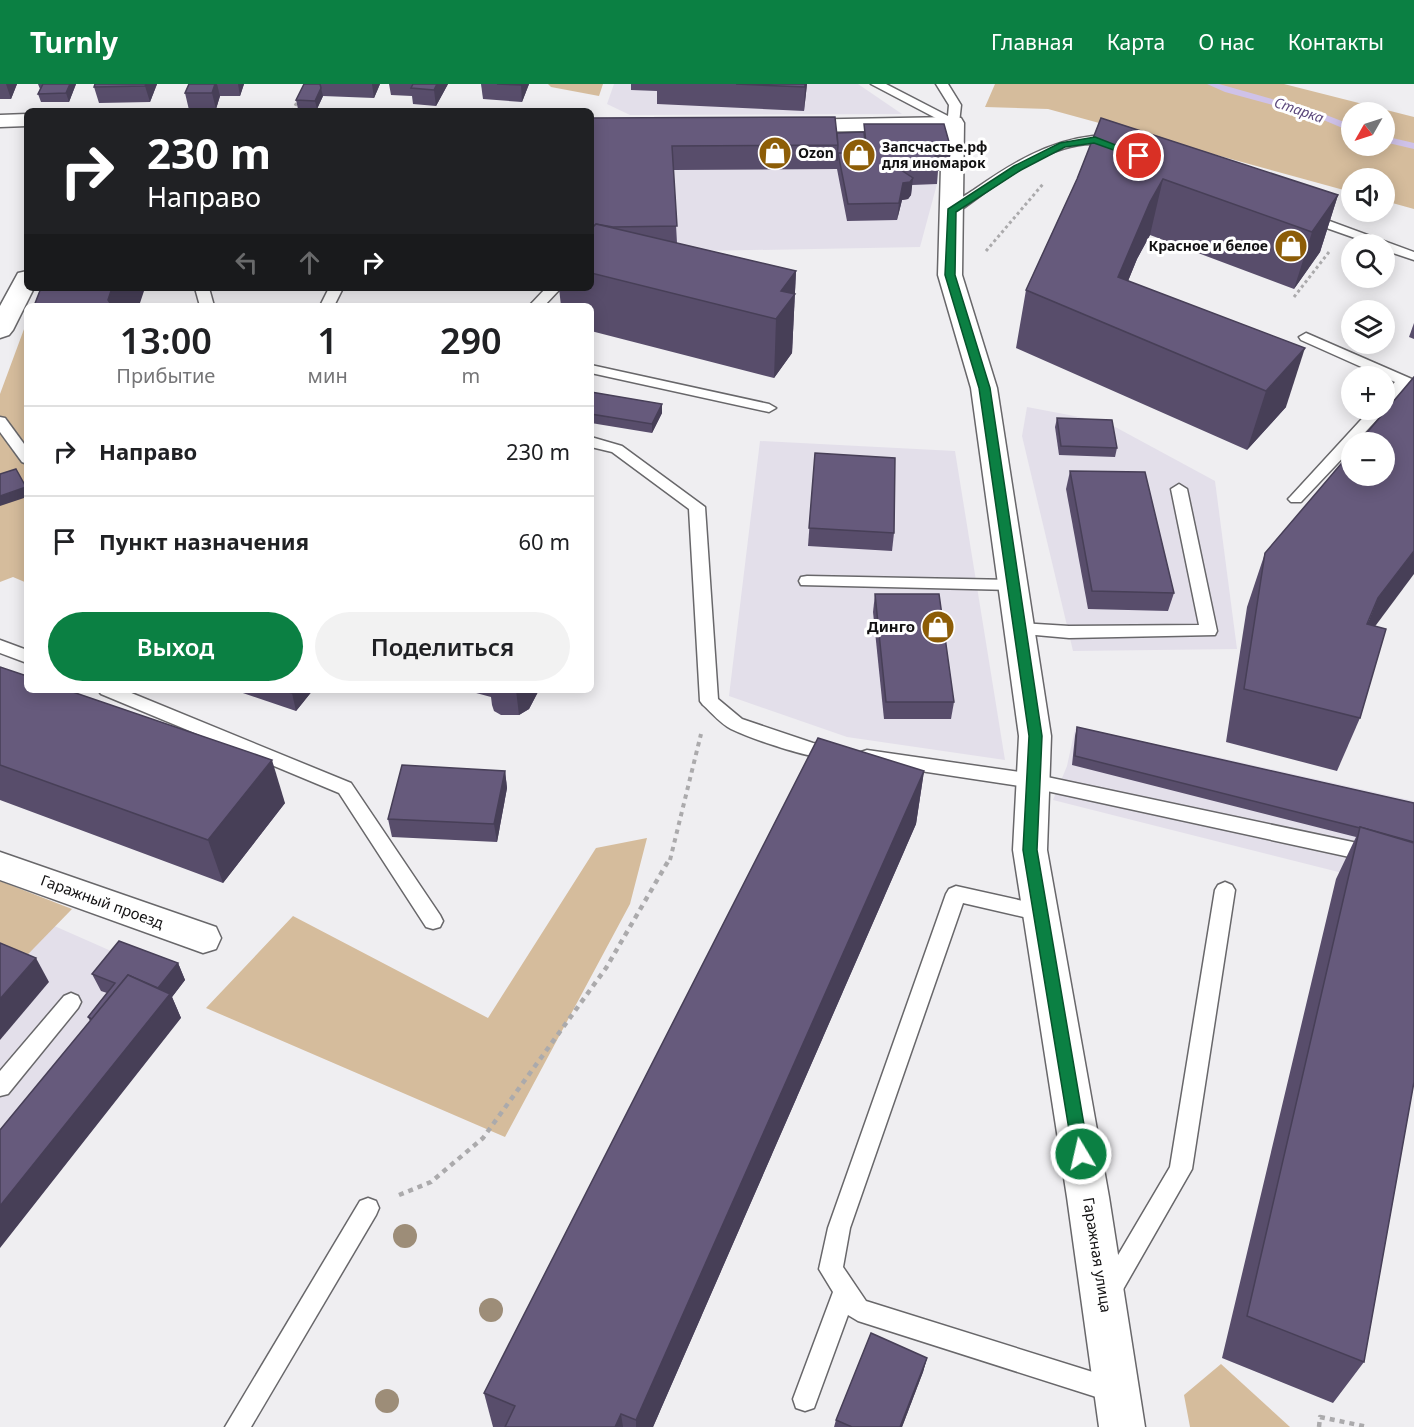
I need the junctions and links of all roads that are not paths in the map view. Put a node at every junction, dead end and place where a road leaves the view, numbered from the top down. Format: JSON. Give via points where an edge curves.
{"nodes":[{"id":1,"x":877,"y":84,"type":"edge"},
{"id":2,"x":942,"y":84,"type":"edge"},
{"id":3,"x":24,"y":120,"type":"edge"},
{"id":4,"x":0,"y":121,"type":"edge"},
{"id":5,"x":953,"y":123,"type":"junction"},
{"id":6,"x":764,"y":126,"type":"edge"},
{"id":7,"x":1128,"y":152,"type":"edge"},
{"id":8,"x":951,"y":211,"type":"junction"},
{"id":9,"x":1295,"y":212,"type":"edge"},
{"id":10,"x":1354,"y":234,"type":"edge"},
{"id":11,"x":1395,"y":249,"type":"edge"},
{"id":12,"x":1414,"y":256,"type":"edge"},
{"id":13,"x":24,"y":284,"type":"edge"},
{"id":14,"x":551,"y":291,"type":"edge"},
{"id":15,"x":539,"y":303,"type":"edge"},
{"id":16,"x":0,"y":330,"type":"edge"},
{"id":17,"x":1306,"y":338,"type":"dead end"},
{"id":18,"x":594,"y":370,"type":"edge"},
{"id":19,"x":1409,"y":383,"type":"edge"},
{"id":20,"x":1395,"y":394,"type":"edge"},
{"id":21,"x":769,"y":408,"type":"dead end"},
{"id":22,"x":1369,"y":420,"type":"edge"},
{"id":23,"x":0,"y":421,"type":"edge"},
{"id":24,"x":594,"y":443,"type":"edge"},
{"id":25,"x":24,"y":455,"type":"edge"},
{"id":26,"x":1179,"y":489,"type":"dead end"},
{"id":27,"x":1296,"y":499,"type":"dead end"},
{"id":28,"x":807,"y":581,"type":"dead end"},
{"id":29,"x":1013,"y":585,"type":"junction"},
{"id":30,"x":1020,"y":629,"type":"junction"},
{"id":31,"x":0,"y":646,"type":"edge"},
{"id":32,"x":24,"y":656,"type":"edge"},
{"id":33,"x":114,"y":693,"type":"edge"},
{"id":34,"x":1033,"y":781,"type":"junction"},
{"id":35,"x":1414,"y":863,"type":"edge"},
{"id":36,"x":0,"y":866,"type":"edge"},
{"id":37,"x":1225,"y":890,"type":"dead end"},
{"id":38,"x":1041,"y":913,"type":"junction"},
{"id":39,"x":433,"y":921,"type":"dead end"},
{"id":40,"x":203,"y":938,"type":"dead end"},
{"id":41,"x":71,"y":1002,"type":"dead end"},
{"id":42,"x":0,"y":1087,"type":"edge"},
{"id":43,"x":368,"y":1208,"type":"road end"},
{"id":44,"x":845,"y":1290,"type":"junction"},
{"id":45,"x":1104,"y":1301,"type":"junction"},
{"id":46,"x":1117,"y":1392,"type":"junction"},
{"id":47,"x":805,"y":1399,"type":"dead end"},
{"id":48,"x":237,"y":1427,"type":"edge"},
{"id":49,"x":1122,"y":1427,"type":"edge"}],
"edges":[{"from":1,"to":5,"type":"lane"},
{"from":2,"to":5,"type":"lane","via":[[955,105]]},
{"from":3,"to":4,"type":"street"},
{"from":5,"to":6,"type":"street"},
{"from":5,"to":8,"type":"street","name":"Гаражная улица"},
{"from":7,"to":8,"type":"lane","via":[[1095,140],[1063,144],[1017,168]]},
{"from":8,"to":29,"type":"street","name":"Гаражная улица","via":[[950,275],[984,388]]},
{"from":9,"to":10,"type":"lane"},
{"from":11,"to":12,"type":"lane"},
{"from":13,"to":16,"type":"street"},
{"from":14,"to":15,"type":"lane"},
{"from":17,"to":19,"type":"lane"},
{"from":18,"to":21,"type":"lane"},
{"from":19,"to":20,"type":"lane"},
{"from":22,"to":27,"type":"lane"},
{"from":23,"to":25,"type":"lane"},
{"from":24,"to":34,"type":"lane","via":[[617,449],[697,507],[709,701],[736,724],[812,750]]},
{"from":26,"to":30,"type":"lane","via":[[1209,631]]},
{"from":28,"to":29,"type":"lane"},
{"from":29,"to":30,"type":"street","name":"Гаражная улица"},
{"from":30,"to":34,"type":"street","name":"Гаражная улица","via":[[1035,736]]},
{"from":31,"to":32,"type":"lane"},
{"from":33,"to":39,"type":"lane","via":[[345,788]]},
{"from":34,"to":35,"type":"lane"},
{"from":34,"to":38,"type":"street","name":"Гаражная улица","via":[[1030,850]]},
{"from":36,"to":40,"type":"street","name":"Гаражный проезд"},
{"from":37,"to":45,"type":"lane","via":[[1181,1169]]},
{"from":38,"to":44,"type":"lane","via":[[956,894],[839,1228],[831,1269]]},
{"from":38,"to":45,"type":"street","name":"Гаражная улица"},
{"from":41,"to":42,"type":"lane"},
{"from":43,"to":48,"type":"lane"},
{"from":44,"to":46,"type":"lane","via":[[858,1310]]},
{"from":44,"to":47,"type":"lane"},
{"from":45,"to":46,"type":"street","name":"Гаражная улица"},
{"from":46,"to":49,"type":"street","name":"Гаражная улица"}]}
